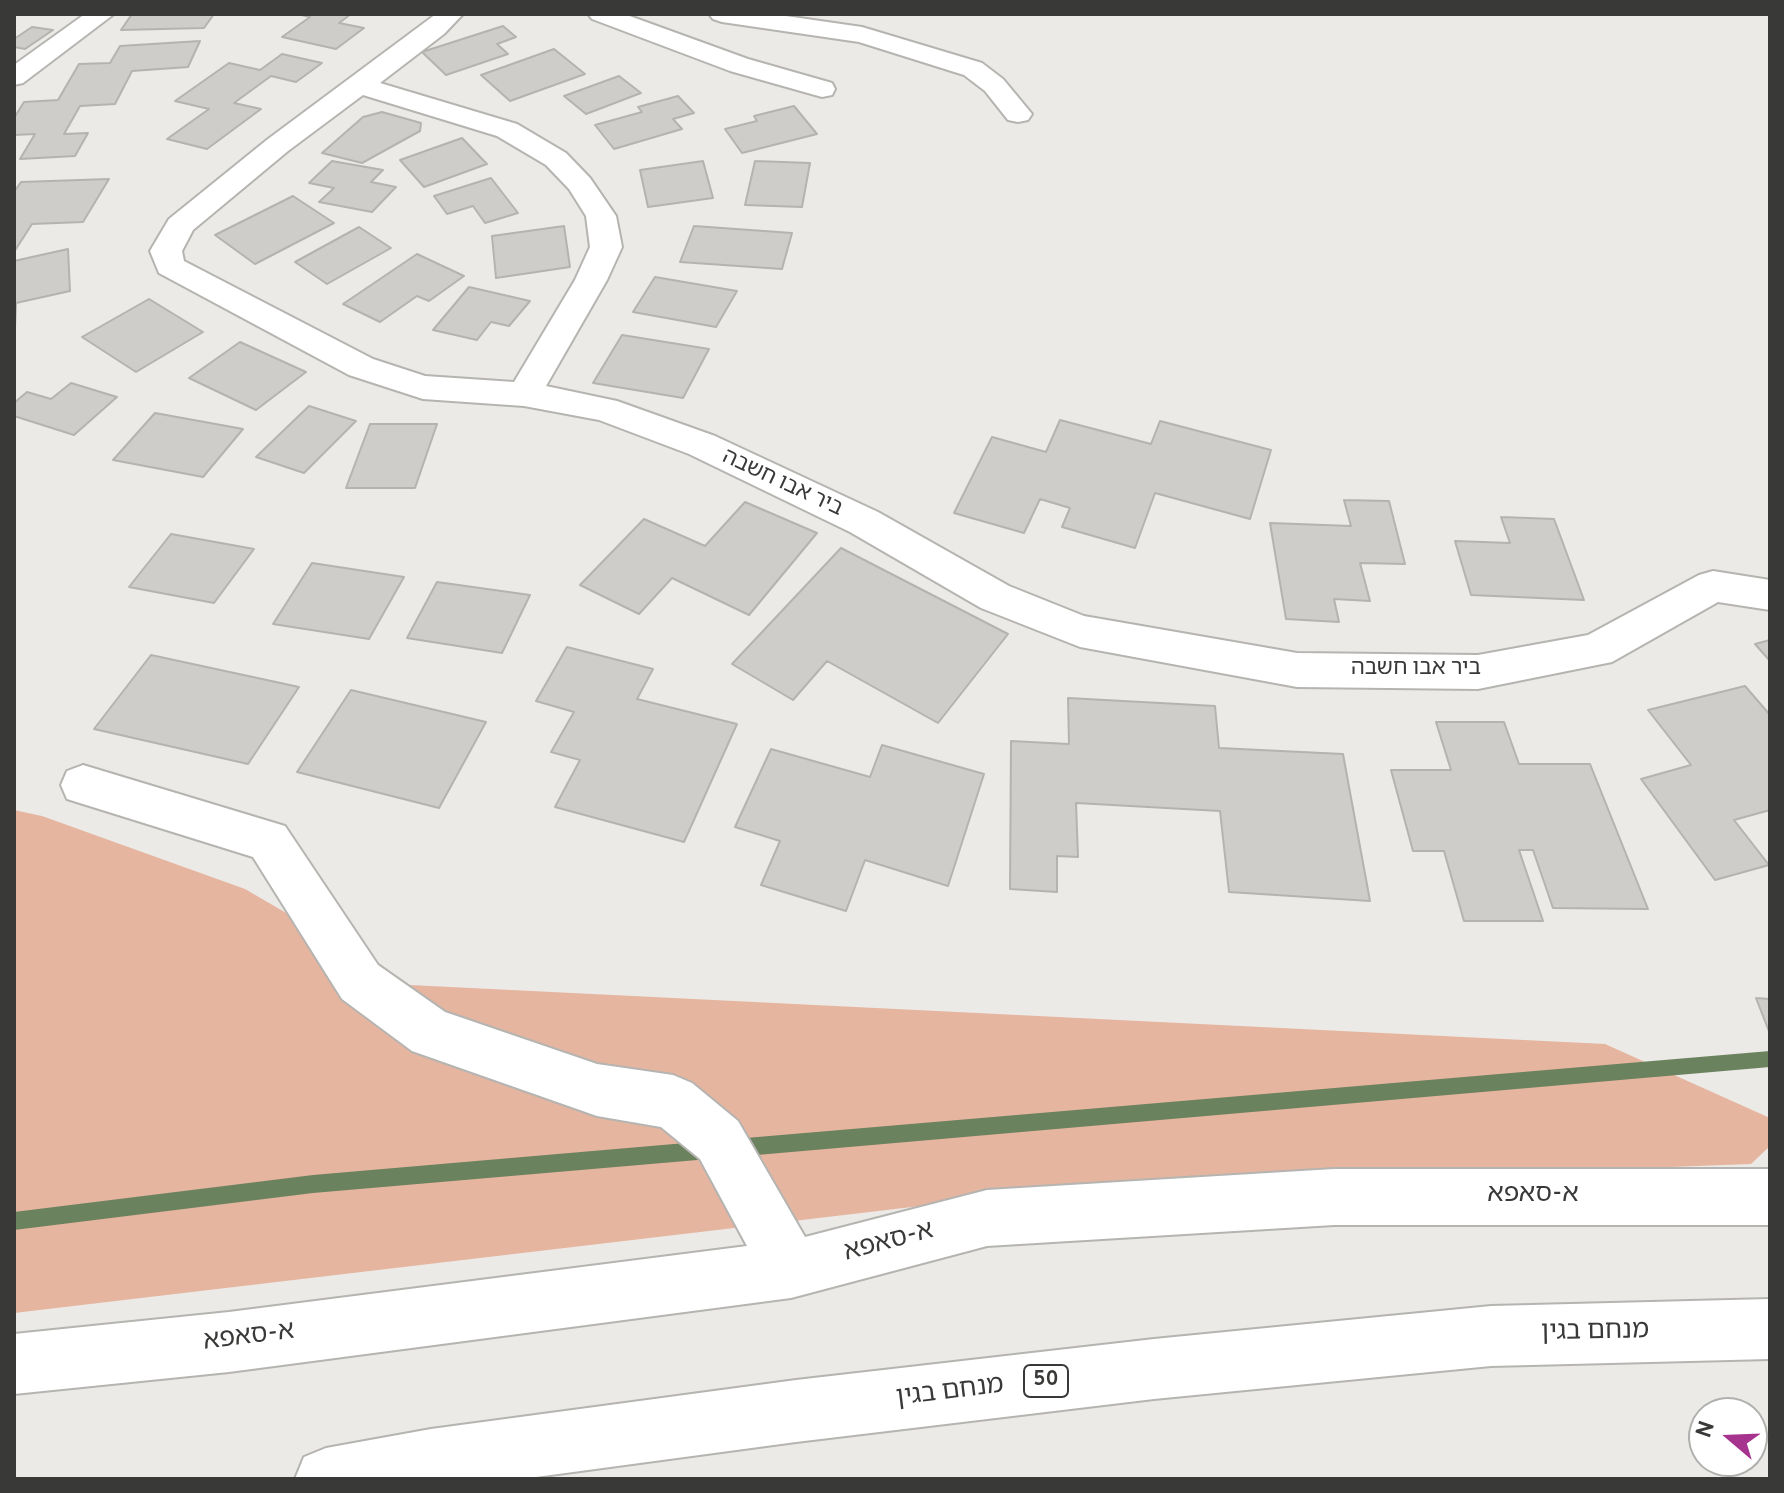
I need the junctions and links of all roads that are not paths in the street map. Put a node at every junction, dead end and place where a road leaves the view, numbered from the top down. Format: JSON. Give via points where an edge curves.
{"nodes":[{"id":1,"x":101,"y":14,"type":"edge"},
{"id":2,"x":450,"y":14,"type":"edge"},
{"id":3,"x":601,"y":14,"type":"edge"},
{"id":4,"x":719,"y":14,"type":"edge"},
{"id":5,"x":669,"y":39,"type":"junction"},
{"id":6,"x":14,"y":77,"type":"edge"},
{"id":7,"x":359,"y":85,"type":"junction"},
{"id":8,"x":822,"y":89,"type":"dead end"},
{"id":9,"x":1018,"y":114,"type":"dead end"},
{"id":10,"x":524,"y":394,"type":"junction"},
{"id":11,"x":1770,"y":595,"type":"edge"},
{"id":12,"x":83,"y":785,"type":"dead end"},
{"id":13,"x":1770,"y":1197,"type":"edge"},
{"id":14,"x":791,"y":1269,"type":"junction"},
{"id":15,"x":1770,"y":1329,"type":"edge"},
{"id":16,"x":14,"y":1364,"type":"edge"},
{"id":17,"x":326,"y":1479,"type":"edge"}],
"edges":[{"from":1,"to":6,"type":"main road"},
{"from":2,"to":7,"type":"main road","name":"ביר אבו חשבה"},
{"from":3,"to":5,"type":"main road"},
{"from":4,"to":5,"type":"main road"},
{"from":4,"to":9,"type":"main road","via":[[862,35],[973,69]]},
{"from":5,"to":8,"type":"main road"},
{"from":7,"to":10,"type":"main road","via":[[507,130],[556,159],[601,216],[606,247]]},
{"from":7,"to":10,"type":"main road","name":"ביר אבו חשבה","via":[[180,225],[166,251],[170,266],[361,367],[423,387]]},
{"from":10,"to":11,"type":"main road","name":"ביר אבו חשבה","via":[[605,409],[702,445],[864,522],[995,597],[1080,631],[1297,670],[1478,672],[1597,650],[1713,586]]},
{"from":12,"to":14,"type":"main road","via":[[269,841],[360,982],[430,1033],[597,1090],[673,1102],[719,1140]]},
{"from":13,"to":14,"type":"main road","name":"א-סאפא","via":[[1334,1197],[987,1218]]},
{"from":14,"to":16,"type":"main road","name":"א-סאפא","via":[[229,1342]]},
{"from":15,"to":17,"type":"main road","name":"מנחם בגין","number":"50","via":[[1491,1336],[1154,1369],[766,1415]]}]}
